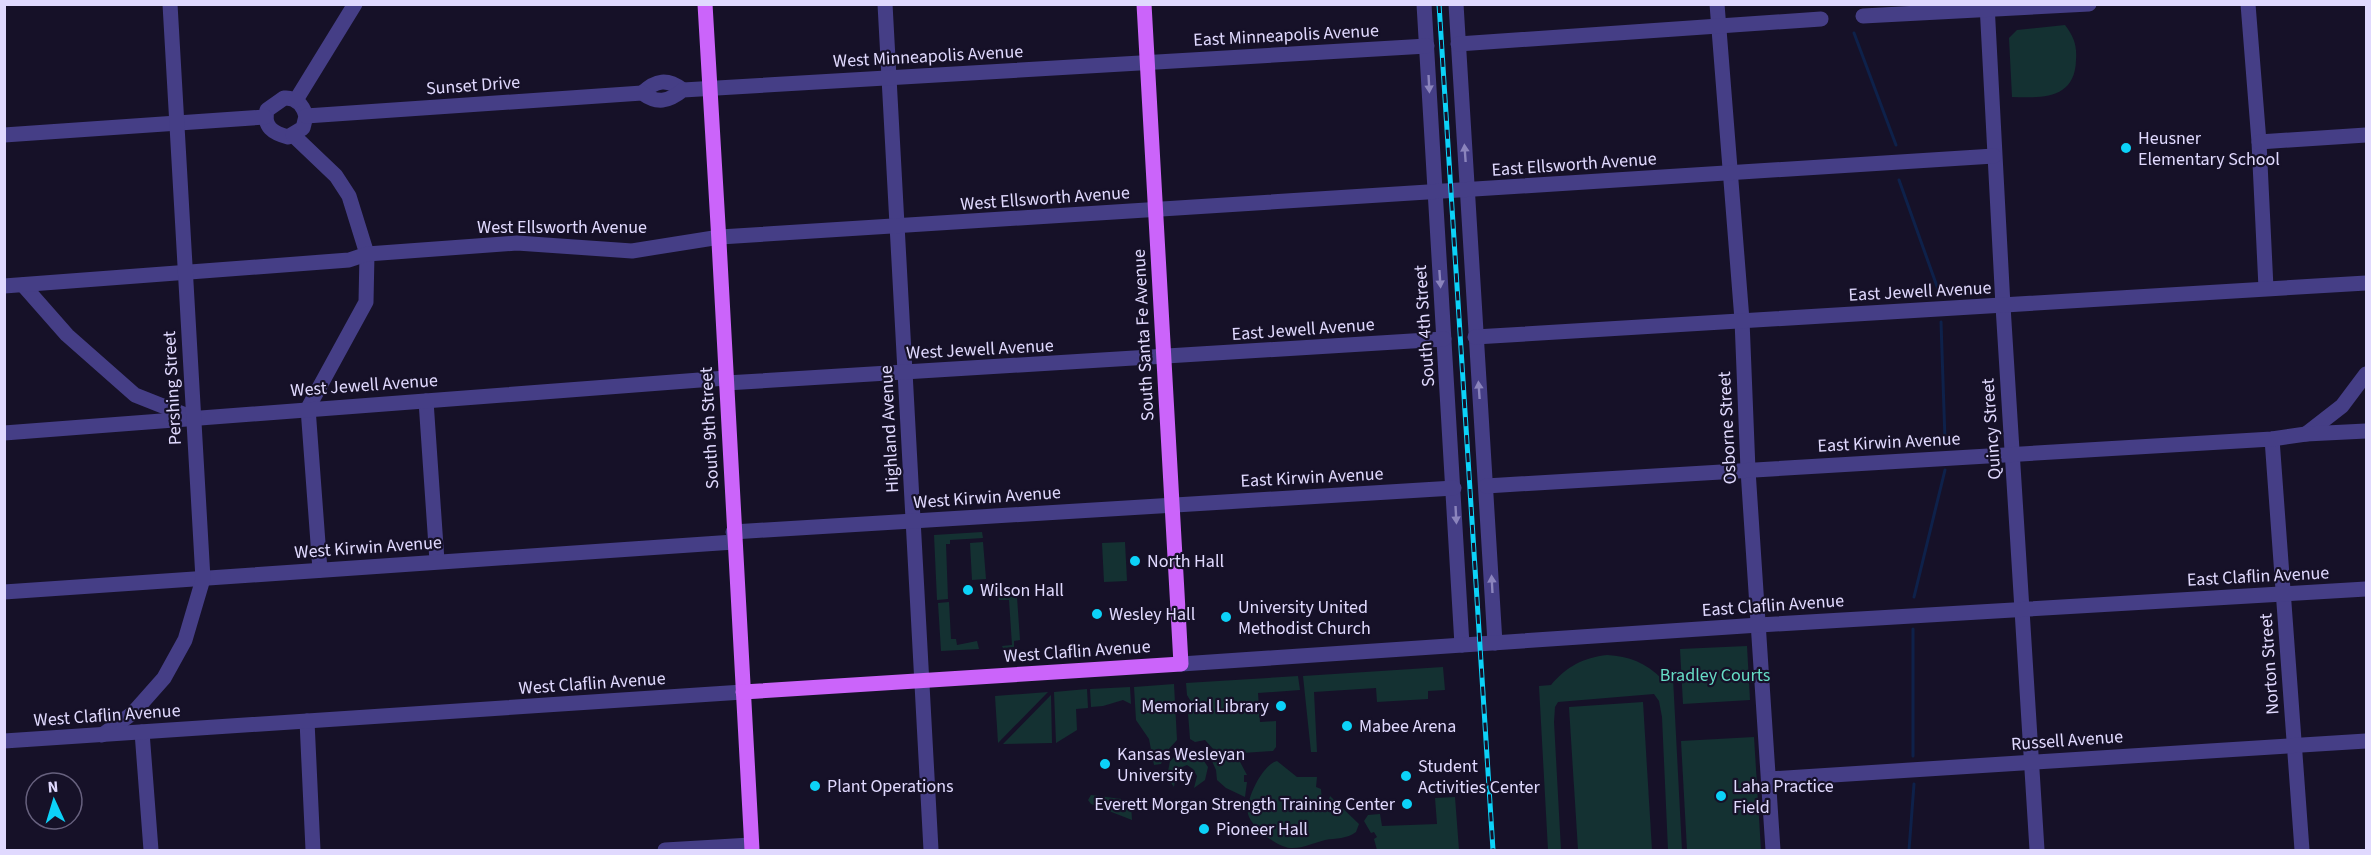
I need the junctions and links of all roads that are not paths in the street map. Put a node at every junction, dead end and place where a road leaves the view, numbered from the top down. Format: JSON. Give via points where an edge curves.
{"nodes":[{"id":1,"x":170,"y":4,"type":"edge"},
{"id":2,"x":355,"y":4,"type":"edge"},
{"id":3,"x":705,"y":4,"type":"edge"},
{"id":4,"x":885,"y":4,"type":"edge"},
{"id":5,"x":1144,"y":4,"type":"edge"},
{"id":6,"x":1424,"y":4,"type":"edge"},
{"id":7,"x":1456,"y":4,"type":"edge"},
{"id":8,"x":1717,"y":4,"type":"edge"},
{"id":9,"x":2089,"y":4,"type":"edge"},
{"id":10,"x":2248,"y":4,"type":"edge"},
{"id":11,"x":1987,"y":7,"type":"edge"},
{"id":12,"x":1863,"y":16,"type":"dead end"},
{"id":13,"x":1821,"y":19,"type":"dead end"},
{"id":14,"x":1719,"y":27,"type":"junction"},
{"id":15,"x":1458,"y":44,"type":"junction"},
{"id":16,"x":1427,"y":46,"type":"junction"},
{"id":17,"x":1148,"y":62,"type":"junction"},
{"id":18,"x":889,"y":78,"type":"junction"},
{"id":19,"x":711,"y":88,"type":"junction"},
{"id":20,"x":296,"y":100,"type":"junction"},
{"id":21,"x":306,"y":116,"type":"junction"},
{"id":22,"x":265,"y":117,"type":"junction"},
{"id":23,"x":176,"y":124,"type":"junction"},
{"id":24,"x":4,"y":135,"type":"edge"},
{"id":25,"x":293,"y":135,"type":"junction"},
{"id":26,"x":2367,"y":135,"type":"edge"},
{"id":27,"x":2259,"y":142,"type":"junction"},
{"id":28,"x":1994,"y":156,"type":"junction"},
{"id":29,"x":1732,"y":174,"type":"junction"},
{"id":30,"x":1468,"y":190,"type":"junction"},
{"id":31,"x":1435,"y":193,"type":"junction"},
{"id":32,"x":1156,"y":211,"type":"junction"},
{"id":33,"x":897,"y":227,"type":"junction"},
{"id":34,"x":720,"y":237,"type":"junction"},
{"id":35,"x":368,"y":254,"type":"junction"},
{"id":36,"x":185,"y":273,"type":"junction"},
{"id":37,"x":2367,"y":283,"type":"edge"},
{"id":38,"x":22,"y":285,"type":"junction"},
{"id":39,"x":4,"y":286,"type":"edge"},
{"id":40,"x":2266,"y":288,"type":"junction"},
{"id":41,"x":2002,"y":306,"type":"junction"},
{"id":42,"x":1742,"y":320,"type":"junction"},
{"id":43,"x":1475,"y":337,"type":"junction"},
{"id":44,"x":1444,"y":339,"type":"junction"},
{"id":45,"x":1164,"y":358,"type":"junction"},
{"id":46,"x":905,"y":372,"type":"junction"},
{"id":47,"x":2367,"y":374,"type":"edge"},
{"id":48,"x":726,"y":380,"type":"junction"},
{"id":49,"x":426,"y":401,"type":"junction"},
{"id":50,"x":308,"y":408,"type":"junction"},
{"id":51,"x":193,"y":418,"type":"junction"},
{"id":52,"x":4,"y":432,"type":"edge"},
{"id":53,"x":2367,"y":432,"type":"edge"},
{"id":54,"x":2306,"y":434,"type":"junction"},
{"id":55,"x":2272,"y":439,"type":"junction"},
{"id":56,"x":2012,"y":454,"type":"junction"},
{"id":57,"x":1748,"y":470,"type":"junction"},
{"id":58,"x":1486,"y":486,"type":"junction"},
{"id":59,"x":1454,"y":488,"type":"junction"},
{"id":60,"x":1172,"y":505,"type":"junction"},
{"id":61,"x":914,"y":521,"type":"junction"},
{"id":62,"x":733,"y":537,"type":"junction"},
{"id":63,"x":437,"y":561,"type":"junction"},
{"id":64,"x":320,"y":570,"type":"junction"},
{"id":65,"x":203,"y":579,"type":"junction"},
{"id":66,"x":2367,"y":589,"type":"edge"},
{"id":67,"x":4,"y":592,"type":"edge"},
{"id":68,"x":2283,"y":594,"type":"junction"},
{"id":69,"x":2021,"y":609,"type":"junction"},
{"id":70,"x":1759,"y":625,"type":"junction"},
{"id":71,"x":1495,"y":643,"type":"junction"},
{"id":72,"x":1462,"y":645,"type":"junction"},
{"id":73,"x":1181,"y":664,"type":"junction"},
{"id":74,"x":922,"y":681,"type":"junction"},
{"id":75,"x":743,"y":692,"type":"junction"},
{"id":76,"x":307,"y":721,"type":"junction"},
{"id":77,"x":142,"y":732,"type":"junction"},
{"id":78,"x":102,"y":735,"type":"junction"},
{"id":79,"x":4,"y":741,"type":"edge"},
{"id":80,"x":2367,"y":741,"type":"edge"},
{"id":81,"x":2294,"y":746,"type":"junction"},
{"id":82,"x":2031,"y":762,"type":"junction"},
{"id":83,"x":1769,"y":779,"type":"junction"},
{"id":84,"x":752,"y":848,"type":"edge"},
{"id":85,"x":150,"y":850,"type":"edge"},
{"id":86,"x":313,"y":850,"type":"edge"},
{"id":87,"x":664,"y":850,"type":"edge"},
{"id":88,"x":931,"y":850,"type":"edge"},
{"id":89,"x":1773,"y":850,"type":"edge"},
{"id":90,"x":2037,"y":850,"type":"edge"},
{"id":91,"x":2302,"y":850,"type":"edge"}],
"edges":[{"from":1,"to":23,"type":"street","name":"Pershing Street"},
{"from":2,"to":20,"type":"street"},
{"from":3,"to":19,"type":"main road","name":"South 9th Street"},
{"from":4,"to":18,"type":"street","name":"Highland Avenue"},
{"from":5,"to":17,"type":"main road","name":"South Santa Fe Avenue"},
{"from":6,"to":16,"type":"street","name":"South 4th Street"},
{"from":7,"to":15,"type":"street"},
{"from":8,"to":14,"type":"street","name":"Osborne Street"},
{"from":9,"to":11,"type":"street"},
{"from":10,"to":27,"type":"street"},
{"from":11,"to":12,"type":"street"},
{"from":11,"to":28,"type":"street","name":"Quincy Street"},
{"from":13,"to":14,"type":"street"},
{"from":14,"to":15,"type":"street"},
{"from":14,"to":29,"type":"street","name":"Osborne Street"},
{"from":30,"to":15,"type":"street","one_way":true},
{"from":16,"to":17,"type":"street","name":"East Minneapolis Avenue"},
{"from":16,"to":31,"type":"street","name":"South 4th Street","one_way":true},
{"from":17,"to":18,"type":"street","name":"West Minneapolis Avenue"},
{"from":17,"to":32,"type":"main road","name":"South Santa Fe Avenue"},
{"from":18,"to":19,"type":"street","name":"West Minneapolis Avenue"},
{"from":18,"to":33,"type":"street","name":"Highland Avenue"},
{"from":19,"to":21,"type":"street","name":"Sunset Drive","via":[[682,90],[662,81],[642,93]]},
{"from":19,"to":34,"type":"main road","name":"South 9th Street"},
{"from":20,"to":21,"type":"street"},
{"from":20,"to":22,"type":"street","via":[[277,102]]},
{"from":21,"to":25,"type":"street","via":[[303,128]]},
{"from":22,"to":23,"type":"street"},
{"from":22,"to":25,"type":"street","via":[[270,129],[288,137]]},
{"from":23,"to":24,"type":"street"},
{"from":23,"to":36,"type":"street","name":"Pershing Street"},
{"from":25,"to":35,"type":"street","via":[[336,176],[349,196]]},
{"from":26,"to":27,"type":"street"},
{"from":27,"to":40,"type":"street"},
{"from":28,"to":29,"type":"street","name":"East Ellsworth Avenue"},
{"from":28,"to":41,"type":"street","name":"Quincy Street"},
{"from":29,"to":30,"type":"street","name":"East Ellsworth Avenue"},
{"from":29,"to":42,"type":"street","name":"Osborne Street"},
{"from":30,"to":31,"type":"street","name":"East Ellsworth Avenue"},
{"from":30,"to":43,"type":"street"},
{"from":31,"to":32,"type":"street","name":"East Ellsworth Avenue"},
{"from":31,"to":44,"type":"street","name":"South 4th Street","one_way":true},
{"from":32,"to":33,"type":"street","name":"West Ellsworth Avenue"},
{"from":32,"to":45,"type":"main road","name":"South Santa Fe Avenue"},
{"from":33,"to":34,"type":"street","name":"West Ellsworth Avenue"},
{"from":33,"to":46,"type":"street","name":"Highland Avenue"},
{"from":34,"to":35,"type":"street","name":"West Ellsworth Avenue","via":[[632,250],[517,243]]},
{"from":34,"to":48,"type":"main road","name":"South 9th Street"},
{"from":35,"to":36,"type":"street","name":"West Ellsworth Avenue","via":[[349,260]]},
{"from":35,"to":50,"type":"street","via":[[366,302]]},
{"from":36,"to":38,"type":"street","name":"West Ellsworth Avenue"},
{"from":36,"to":51,"type":"street","name":"Pershing Street"},
{"from":37,"to":40,"type":"street","name":"East Jewell Avenue"},
{"from":38,"to":39,"type":"street","name":"West Ellsworth Avenue"},
{"from":38,"to":51,"type":"street","via":[[68,335],[135,395]]},
{"from":40,"to":41,"type":"street","name":"East Jewell Avenue"},
{"from":41,"to":42,"type":"street","name":"East Jewell Avenue"},
{"from":41,"to":56,"type":"street","name":"Quincy Street"},
{"from":42,"to":43,"type":"street","name":"East Jewell Avenue"},
{"from":42,"to":57,"type":"street","name":"Osborne Street"},
{"from":58,"to":43,"type":"street","one_way":true},
{"from":44,"to":45,"type":"street","name":"East Jewell Avenue"},
{"from":44,"to":59,"type":"street","name":"South 4th Street"},
{"from":45,"to":46,"type":"street","name":"West Jewell Avenue"},
{"from":45,"to":60,"type":"main road","name":"South Santa Fe Avenue"},
{"from":46,"to":48,"type":"street","name":"West Jewell Avenue"},
{"from":46,"to":61,"type":"street","name":"Highland Avenue"},
{"from":47,"to":54,"type":"street","via":[[2342,406]]},
{"from":48,"to":49,"type":"street","name":"West Jewell Avenue"},
{"from":48,"to":62,"type":"main road","name":"South 9th Street"},
{"from":49,"to":50,"type":"street","name":"West Jewell Avenue"},
{"from":49,"to":63,"type":"street"},
{"from":50,"to":51,"type":"street","name":"West Jewell Avenue"},
{"from":50,"to":64,"type":"street"},
{"from":51,"to":52,"type":"street","name":"West Jewell Avenue"},
{"from":51,"to":65,"type":"street","name":"Pershing Street"},
{"from":53,"to":54,"type":"street","name":"East Kirwin Avenue"},
{"from":54,"to":55,"type":"street","name":"East Kirwin Avenue"},
{"from":55,"to":56,"type":"street","name":"East Kirwin Avenue"},
{"from":55,"to":68,"type":"street","name":"Norton Street"},
{"from":56,"to":57,"type":"street","name":"East Kirwin Avenue"},
{"from":56,"to":69,"type":"street","name":"Quincy Street"},
{"from":57,"to":58,"type":"street","name":"East Kirwin Avenue"},
{"from":57,"to":70,"type":"street","name":"Osborne Street"},
{"from":71,"to":58,"type":"street","one_way":true},
{"from":59,"to":60,"type":"street","name":"East Kirwin Avenue"},
{"from":59,"to":72,"type":"street","name":"South 4th Street","one_way":true},
{"from":60,"to":61,"type":"street","name":"West Kirwin Avenue"},
{"from":60,"to":73,"type":"main road","name":"South Santa Fe Avenue"},
{"from":61,"to":62,"type":"street","name":"West Kirwin Avenue"},
{"from":61,"to":74,"type":"street","name":"Highland Avenue"},
{"from":62,"to":63,"type":"street","name":"West Kirwin Avenue"},
{"from":62,"to":75,"type":"main road","name":"South 9th Street"},
{"from":63,"to":64,"type":"street","name":"West Kirwin Avenue"},
{"from":64,"to":65,"type":"street","name":"West Kirwin Avenue"},
{"from":65,"to":67,"type":"street","name":"West Kirwin Avenue"},
{"from":65,"to":78,"type":"street","name":"Pershing Street","via":[[185,640],[164,678],[133,713]]},
{"from":66,"to":68,"type":"street","name":"East Claflin Avenue"},
{"from":68,"to":69,"type":"street","name":"East Claflin Avenue"},
{"from":68,"to":81,"type":"street","name":"Norton Street"},
{"from":69,"to":70,"type":"street","name":"East Claflin Avenue"},
{"from":69,"to":82,"type":"street","name":"Quincy Street"},
{"from":70,"to":71,"type":"street","name":"East Claflin Avenue"},
{"from":70,"to":83,"type":"street","name":"Osborne Street"},
{"from":71,"to":72,"type":"street","name":"East Claflin Avenue"},
{"from":72,"to":73,"type":"street","name":"East Claflin Avenue"},
{"from":73,"to":74,"type":"main road","name":"West Claflin Avenue"},
{"from":74,"to":75,"type":"main road","name":"West Claflin Avenue"},
{"from":74,"to":88,"type":"street","name":"Highland Avenue"},
{"from":75,"to":76,"type":"street","name":"West Claflin Avenue"},
{"from":75,"to":84,"type":"main road","name":"South 9th Street"},
{"from":76,"to":77,"type":"street","name":"West Claflin Avenue"},
{"from":76,"to":86,"type":"street"},
{"from":77,"to":78,"type":"street","name":"West Claflin Avenue"},
{"from":77,"to":85,"type":"street"},
{"from":78,"to":79,"type":"street","name":"West Claflin Avenue"},
{"from":80,"to":81,"type":"street","name":"Russell Avenue"},
{"from":81,"to":82,"type":"street","name":"Russell Avenue"},
{"from":81,"to":91,"type":"street","name":"Norton Street"},
{"from":82,"to":83,"type":"street","name":"Russell Avenue"},
{"from":82,"to":90,"type":"street","name":"Quincy Street"},
{"from":83,"to":89,"type":"street","name":"Osborne Street"},
{"from":84,"to":87,"type":"street"}]}
